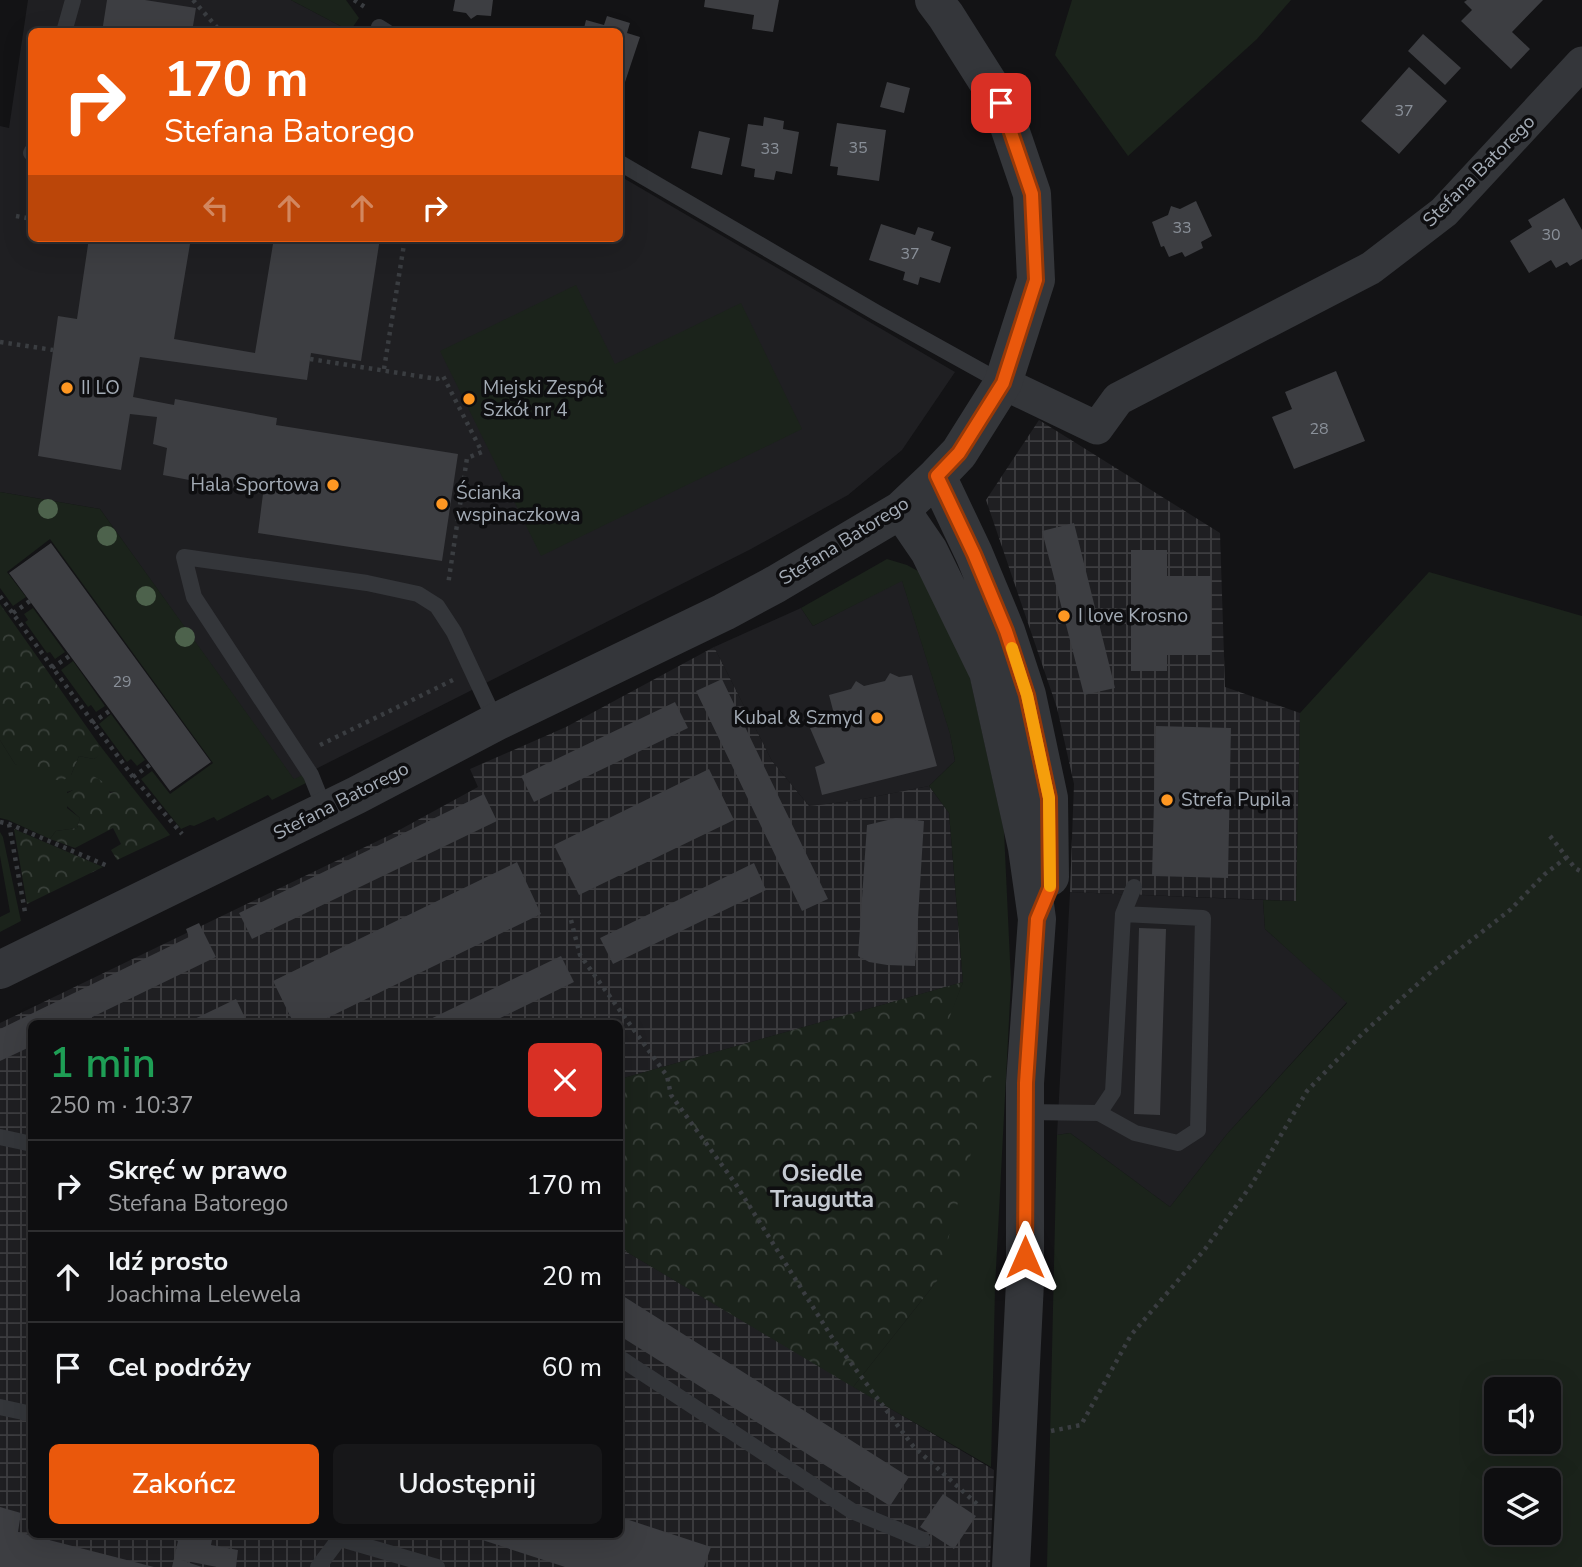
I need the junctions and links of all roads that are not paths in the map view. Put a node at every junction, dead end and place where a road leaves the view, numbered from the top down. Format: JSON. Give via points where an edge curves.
{"nodes":[{"id":1,"x":73,"y":0,"type":"edge"},
{"id":2,"x":934,"y":0,"type":"edge"},
{"id":3,"x":65,"y":28,"type":"edge"},
{"id":4,"x":1582,"y":63,"type":"edge"},
{"id":5,"x":623,"y":165,"type":"edge"},
{"id":6,"x":1003,"y":383,"type":"junction"},
{"id":7,"x":937,"y":476,"type":"junction"},
{"id":8,"x":901,"y":510,"type":"junction"},
{"id":9,"x":496,"y":722,"type":"junction"},
{"id":10,"x":325,"y":810,"type":"junction"},
{"id":11,"x":1134,"y":887,"type":"dead end"},
{"id":12,"x":1124,"y":915,"type":"junction"},
{"id":13,"x":1037,"y":919,"type":"junction"},
{"id":14,"x":0,"y":970,"type":"edge"},
{"id":15,"x":1025,"y":1112,"type":"junction"},
{"id":16,"x":1099,"y":1113,"type":"junction"},
{"id":17,"x":0,"y":1137,"type":"edge"},
{"id":18,"x":28,"y":1143,"type":"edge"},
{"id":19,"x":623,"y":1360,"type":"edge"},
{"id":20,"x":0,"y":1407,"type":"edge"},
{"id":21,"x":28,"y":1413,"type":"edge"},
{"id":22,"x":341,"y":1538,"type":"edge"},
{"id":23,"x":345,"y":1538,"type":"edge"},
{"id":24,"x":923,"y":1540,"type":"dead end"},
{"id":25,"x":318,"y":1567,"type":"edge"},
{"id":26,"x":437,"y":1567,"type":"edge"},
{"id":27,"x":1011,"y":1567,"type":"edge"}],
"edges":[{"from":1,"to":3,"type":"lane"},
{"from":2,"to":6,"type":"street","via":[[1001,103],[1032,194],[1036,280]]},
{"from":4,"to":6,"type":"street","name":"Stefana Batorego","via":[[1444,212],[1371,268],[1118,399],[1097,428]]},
{"from":5,"to":6,"type":"lane"},
{"from":6,"to":7,"type":"street","name":"Stefana Batorego","via":[[959,453]]},
{"from":7,"to":8,"type":"street","name":"Stefana Batorego"},
{"from":7,"to":13,"type":"street","via":[[1006,631],[1027,695],[1049,798],[1050,888]]},
{"from":8,"to":9,"type":"street","name":"Stefana Batorego","via":[[724,612]]},
{"from":8,"to":13,"type":"street","via":[[929,551],[988,672],[1027,848]]},
{"from":9,"to":10,"type":"street","name":"Stefana Batorego"},
{"from":9,"to":10,"type":"lane","via":[[456,635],[437,606],[418,594],[184,557],[194,597],[311,775]]},
{"from":10,"to":14,"type":"street","name":"Stefana Batorego"},
{"from":11,"to":12,"type":"lane"},
{"from":12,"to":16,"type":"lane","via":[[1113,1092]]},
{"from":12,"to":16,"type":"lane","via":[[1203,918],[1198,1130],[1178,1143],[1135,1133]]},
{"from":13,"to":15,"type":"street"},
{"from":15,"to":16,"type":"lane"},
{"from":15,"to":27,"type":"street","via":[[1026,1282]]},
{"from":17,"to":18,"type":"lane"},
{"from":19,"to":24,"type":"lane","via":[[852,1511]]},
{"from":20,"to":21,"type":"lane"},
{"from":22,"to":25,"type":"lane"},
{"from":23,"to":26,"type":"lane"}]}
